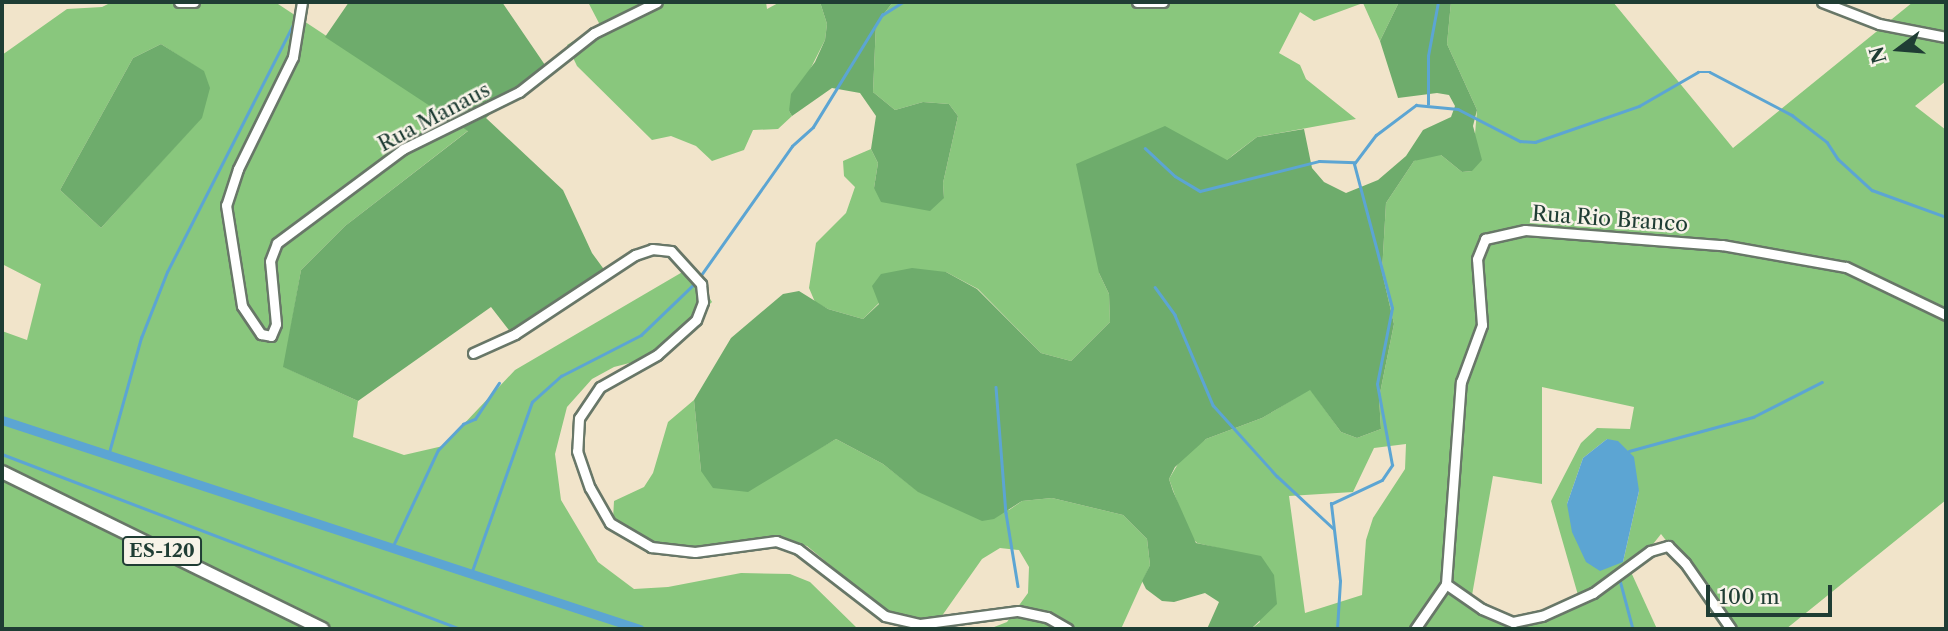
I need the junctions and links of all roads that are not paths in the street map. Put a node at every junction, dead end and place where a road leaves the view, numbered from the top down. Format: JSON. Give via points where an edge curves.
{"nodes":[{"id":1,"x":179,"y":2,"type":"edge"},
{"id":2,"x":194,"y":2,"type":"edge"},
{"id":3,"x":302,"y":2,"type":"edge"},
{"id":4,"x":657,"y":2,"type":"edge"},
{"id":5,"x":1137,"y":2,"type":"edge"},
{"id":6,"x":1163,"y":2,"type":"edge"},
{"id":7,"x":1822,"y":2,"type":"edge"},
{"id":8,"x":1946,"y":37,"type":"edge"},
{"id":9,"x":1946,"y":315,"type":"edge"},
{"id":10,"x":474,"y":353,"type":"dead end"},
{"id":11,"x":2,"y":472,"type":"edge"},
{"id":12,"x":1446,"y":584,"type":"junction"},
{"id":13,"x":323,"y":629,"type":"edge"},
{"id":14,"x":1068,"y":629,"type":"edge"},
{"id":15,"x":1415,"y":629,"type":"edge"},
{"id":16,"x":1731,"y":629,"type":"edge"}],
"edges":[{"from":1,"to":2,"type":"street"},
{"from":3,"to":4,"type":"street","name":"Rua Manaus","via":[[293,57],[238,169],[226,205],[242,306],[261,334],[271,336],[276,324],[270,261],[277,243],[403,149],[519,92],[594,33]]},
{"from":5,"to":6,"type":"street"},
{"from":7,"to":8,"type":"street","via":[[1879,24]]},
{"from":9,"to":12,"type":"street","name":"Rua Rio Branco","via":[[1846,267],[1709,244],[1525,230],[1493,234],[1485,239],[1477,259],[1482,325],[1461,382]]},
{"from":10,"to":14,"type":"street","via":[[515,334],[635,255],[652,248],[671,251],[701,284],[704,302],[696,320],[657,355],[600,387],[579,418],[577,451],[590,488],[610,523],[651,547],[695,552],[776,541],[798,549],[885,616],[920,624],[1018,611],[1047,617]]},
{"from":11,"to":13,"type":"main road","number":"ES-120"},
{"from":12,"to":15,"type":"street"},
{"from":12,"to":16,"type":"street","via":[[1467,600],[1513,622],[1542,616],[1593,593],[1650,551],[1668,546]]}]}
